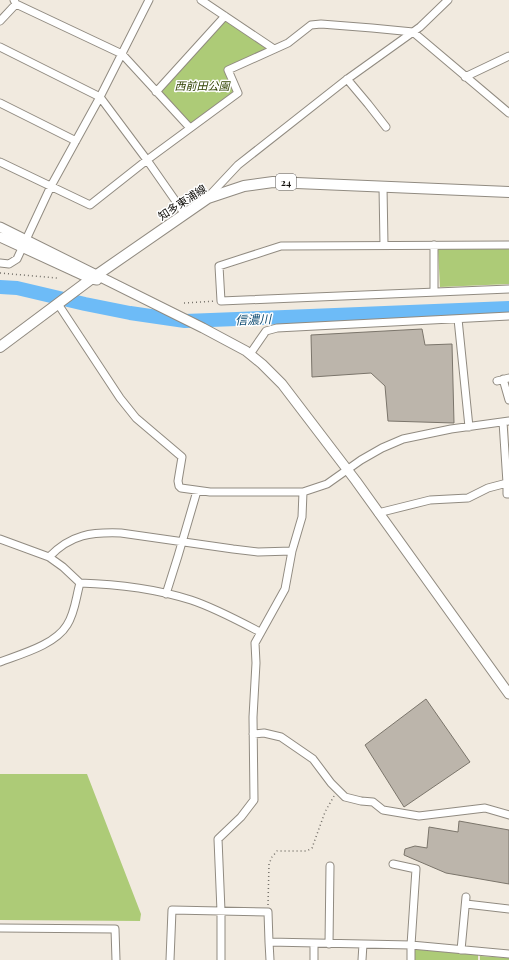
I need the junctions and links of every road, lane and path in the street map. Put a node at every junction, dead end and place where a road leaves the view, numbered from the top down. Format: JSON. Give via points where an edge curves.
{"nodes":[{"id":1,"x":201,"y":0,"type":"edge"},
{"id":2,"x":448,"y":0,"type":"edge"},
{"id":3,"x":145,"y":1,"type":"edge"},
{"id":4,"x":15,"y":2,"type":"edge"},
{"id":5,"x":225,"y":16,"type":"junction"},
{"id":6,"x":0,"y":21,"type":"edge"},
{"id":7,"x":413,"y":32,"type":"junction"},
{"id":8,"x":0,"y":47,"type":"edge"},
{"id":9,"x":274,"y":49,"type":"junction"},
{"id":10,"x":122,"y":54,"type":"junction"},
{"id":11,"x":509,"y":56,"type":"edge"},
{"id":12,"x":465,"y":77,"type":"junction"},
{"id":13,"x":348,"y":79,"type":"junction"},
{"id":14,"x":156,"y":92,"type":"junction"},
{"id":15,"x":100,"y":97,"type":"junction"},
{"id":16,"x":0,"y":103,"type":"edge"},
{"id":17,"x":509,"y":113,"type":"edge"},
{"id":18,"x":386,"y":127,"type":"dead end"},
{"id":19,"x":190,"y":128,"type":"junction"},
{"id":20,"x":76,"y":141,"type":"junction"},
{"id":21,"x":147,"y":160,"type":"junction"},
{"id":22,"x":0,"y":162,"type":"edge"},
{"id":23,"x":51,"y":186,"type":"junction"},
{"id":24,"x":383,"y":187,"type":"junction"},
{"id":25,"x":509,"y":192,"type":"edge"},
{"id":26,"x":208,"y":198,"type":"junction"},
{"id":27,"x":184,"y":213,"type":"junction"},
{"id":28,"x":0,"y":227,"type":"edge"},
{"id":29,"x":0,"y":237,"type":"edge"},
{"id":30,"x":24,"y":244,"type":"junction"},
{"id":31,"x":384,"y":245,"type":"junction"},
{"id":32,"x":434,"y":245,"type":"junction"},
{"id":33,"x":509,"y":245,"type":"edge"},
{"id":34,"x":0,"y":263,"type":"edge"},
{"id":35,"x":0,"y":273,"type":"edge"},
{"id":36,"x":94,"y":277,"type":"junction"},
{"id":37,"x":57,"y":278,"type":"dead end"},
{"id":38,"x":509,"y":289,"type":"edge"},
{"id":39,"x":434,"y":292,"type":"junction"},
{"id":40,"x":220,"y":301,"type":"junction"},
{"id":41,"x":184,"y":303,"type":"dead end"},
{"id":42,"x":58,"y":304,"type":"junction"},
{"id":43,"x":509,"y":316,"type":"edge"},
{"id":44,"x":458,"y":319,"type":"junction"},
{"id":45,"x":0,"y":347,"type":"edge"},
{"id":46,"x":250,"y":354,"type":"junction"},
{"id":47,"x":503,"y":379,"type":"edge"},
{"id":48,"x":509,"y":400,"type":"edge"},
{"id":49,"x":506,"y":421,"type":"edge"},
{"id":50,"x":469,"y":427,"type":"junction"},
{"id":51,"x":347,"y":470,"type":"junction"},
{"id":52,"x":507,"y":483,"type":"junction"},
{"id":53,"x":197,"y":491,"type":"junction"},
{"id":54,"x":303,"y":492,"type":"junction"},
{"id":55,"x":509,"y":494,"type":"edge"},
{"id":56,"x":378,"y":513,"type":"junction"},
{"id":57,"x":0,"y":539,"type":"edge"},
{"id":58,"x":182,"y":541,"type":"junction"},
{"id":59,"x":292,"y":551,"type":"junction"},
{"id":60,"x":49,"y":557,"type":"junction"},
{"id":61,"x":80,"y":584,"type":"junction"},
{"id":62,"x":166,"y":594,"type":"junction"},
{"id":63,"x":260,"y":632,"type":"junction"},
{"id":64,"x":0,"y":662,"type":"edge"},
{"id":65,"x":509,"y":694,"type":"edge"},
{"id":66,"x":254,"y":734,"type":"junction"},
{"id":67,"x":337,"y":789,"type":"junction"},
{"id":68,"x":509,"y":815,"type":"edge"},
{"id":69,"x":393,"y":864,"type":"dead end"},
{"id":70,"x":330,"y":866,"type":"dead end"},
{"id":71,"x":509,"y":909,"type":"edge"},
{"id":72,"x":221,"y":911,"type":"junction"},
{"id":73,"x":268,"y":912,"type":"junction"},
{"id":74,"x":0,"y":928,"type":"edge"},
{"id":75,"x":269,"y":942,"type":"junction"},
{"id":76,"x":314,"y":943,"type":"junction"},
{"id":77,"x":329,"y":944,"type":"junction"},
{"id":78,"x":362,"y":944,"type":"junction"},
{"id":79,"x":411,"y":945,"type":"junction"},
{"id":80,"x":461,"y":950,"type":"junction"},
{"id":81,"x":509,"y":954,"type":"edge"},
{"id":82,"x":116,"y":960,"type":"edge"},
{"id":83,"x":170,"y":960,"type":"edge"},
{"id":84,"x":221,"y":960,"type":"edge"},
{"id":85,"x":270,"y":960,"type":"edge"},
{"id":86,"x":314,"y":960,"type":"edge"},
{"id":87,"x":362,"y":960,"type":"edge"},
{"id":88,"x":410,"y":960,"type":"edge"}],
"edges":[{"from":1,"to":5,"type":"street"},
{"from":2,"to":7,"type":"street"},
{"from":3,"to":10,"type":"street"},
{"from":4,"to":6,"type":"street"},
{"from":4,"to":10,"type":"street"},
{"from":5,"to":9,"type":"street"},
{"from":5,"to":14,"type":"street"},
{"from":7,"to":9,"type":"street","via":[[311,25],[288,44]]},
{"from":7,"to":12,"type":"street"},
{"from":7,"to":13,"type":"street"},
{"from":8,"to":15,"type":"street"},
{"from":9,"to":19,"type":"street","via":[[228,70],[238,93]]},
{"from":10,"to":14,"type":"street"},
{"from":10,"to":15,"type":"street"},
{"from":11,"to":12,"type":"street"},
{"from":12,"to":17,"type":"street"},
{"from":13,"to":18,"type":"street"},
{"from":13,"to":26,"type":"street","via":[[238,165]]},
{"from":14,"to":19,"type":"street"},
{"from":15,"to":20,"type":"street"},
{"from":15,"to":21,"type":"street"},
{"from":16,"to":20,"type":"street"},
{"from":19,"to":21,"type":"street"},
{"from":20,"to":23,"type":"street"},
{"from":21,"to":23,"type":"street","via":[[90,206]]},
{"from":21,"to":27,"type":"street"},
{"from":22,"to":23,"type":"street"},
{"from":23,"to":30,"type":"street"},
{"from":24,"to":25,"type":"main road","name":"知多東浦線","number":"24"},
{"from":24,"to":26,"type":"main road","name":"知多東浦線","number":"24","via":[[273,182],[244,186]]},
{"from":24,"to":31,"type":"street"},
{"from":26,"to":27,"type":"main road","name":"知多東浦線","number":"24"},
{"from":27,"to":36,"type":"main road","name":"知多東浦線","number":"24"},
{"from":28,"to":30,"type":"street"},
{"from":29,"to":30,"type":"street"},
{"from":30,"to":34,"type":"street","via":[[17,259],[9,264]]},
{"from":30,"to":36,"type":"street"},
{"from":31,"to":32,"type":"street"},
{"from":31,"to":40,"type":"street","via":[[281,246],[219,266]]},
{"from":32,"to":33,"type":"street"},
{"from":32,"to":39,"type":"street"},
{"from":35,"to":37,"type":"path"},
{"from":36,"to":42,"type":"main road","name":"知多東浦線","number":"24"},
{"from":36,"to":46,"type":"street","via":[[152,302]]},
{"from":38,"to":39,"type":"street"},
{"from":39,"to":40,"type":"street"},
{"from":40,"to":41,"type":"path"},
{"from":42,"to":45,"type":"main road","name":"知多東浦線","number":"24"},
{"from":42,"to":53,"type":"street","via":[[136,418],[182,457],[179,486]]},
{"from":43,"to":44,"type":"street"},
{"from":44,"to":46,"type":"street","via":[[270,330],[266,331]]},
{"from":44,"to":50,"type":"street"},
{"from":46,"to":51,"type":"street","via":[[282,384]]},
{"from":47,"to":48,"type":"street"},
{"from":49,"to":50,"type":"street"},
{"from":49,"to":52,"type":"street"},
{"from":50,"to":51,"type":"street","via":[[403,439],[360,460]]},
{"from":51,"to":54,"type":"street","via":[[327,484]]},
{"from":51,"to":56,"type":"street"},
{"from":52,"to":55,"type":"street"},
{"from":52,"to":56,"type":"street","via":[[488,488],[468,498],[430,500]]},
{"from":53,"to":54,"type":"street"},
{"from":53,"to":58,"type":"street"},
{"from":54,"to":59,"type":"street","via":[[302,517]]},
{"from":56,"to":65,"type":"street"},
{"from":57,"to":60,"type":"street"},
{"from":58,"to":59,"type":"street","via":[[258,552]]},
{"from":58,"to":60,"type":"street","via":[[99,532],[69,541]]},
{"from":58,"to":62,"type":"street"},
{"from":59,"to":63,"type":"street","via":[[285,589]]},
{"from":60,"to":61,"type":"street"},
{"from":61,"to":62,"type":"street","via":[[109,584]]},
{"from":61,"to":64,"type":"street","via":[[71,617],[63,631],[46,644]]},
{"from":62,"to":63,"type":"street","via":[[228,615]]},
{"from":63,"to":66,"type":"street","via":[[255,643]]},
{"from":66,"to":67,"type":"street","via":[[264,733],[281,737],[313,759]]},
{"from":66,"to":72,"type":"street","via":[[254,800],[218,839]]},
{"from":67,"to":68,"type":"street","via":[[345,797],[373,802],[383,810],[420,816],[485,808]]},
{"from":67,"to":73,"type":"path","via":[[325,812],[312,848],[308,851],[277,852],[272,857],[269,864]]},
{"from":69,"to":79,"type":"street","via":[[416,869]]},
{"from":70,"to":77,"type":"street"},
{"from":71,"to":80,"type":"street","via":[[466,901]]},
{"from":72,"to":73,"type":"street"},
{"from":72,"to":83,"type":"street","via":[[172,910]]},
{"from":72,"to":84,"type":"street"},
{"from":73,"to":75,"type":"street"},
{"from":74,"to":82,"type":"street","via":[[115,929]]},
{"from":75,"to":76,"type":"street"},
{"from":75,"to":85,"type":"street"},
{"from":76,"to":77,"type":"street"},
{"from":76,"to":86,"type":"street"},
{"from":77,"to":78,"type":"street"},
{"from":78,"to":79,"type":"street"},
{"from":78,"to":87,"type":"street"},
{"from":79,"to":80,"type":"street"},
{"from":79,"to":88,"type":"street"},
{"from":80,"to":81,"type":"street"}]}
